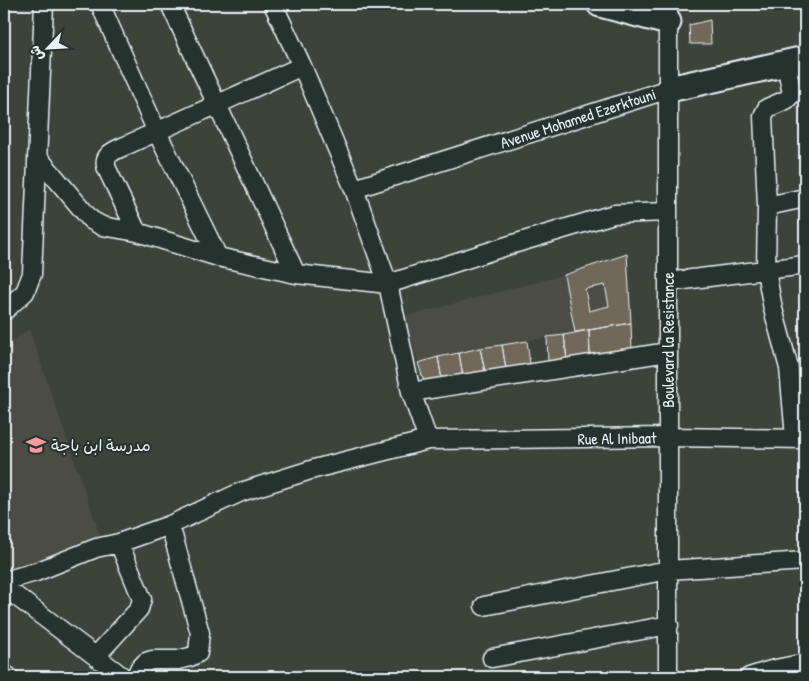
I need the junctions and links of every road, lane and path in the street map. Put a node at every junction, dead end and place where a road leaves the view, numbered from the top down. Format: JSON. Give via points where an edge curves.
{"nodes":[{"id":1,"x":44,"y":4,"type":"edge"},
{"id":2,"x":100,"y":4,"type":"edge"},
{"id":3,"x":170,"y":4,"type":"edge"},
{"id":4,"x":273,"y":4,"type":"edge"},
{"id":5,"x":600,"y":4,"type":"edge"},
{"id":6,"x":672,"y":9,"type":"edge"},
{"id":7,"x":796,"y":61,"type":"edge"},
{"id":8,"x":302,"y":66,"type":"junction"},
{"id":9,"x":670,"y":90,"type":"junction"},
{"id":10,"x":216,"y":104,"type":"junction"},
{"id":11,"x":157,"y":132,"type":"junction"},
{"id":12,"x":37,"y":156,"type":"junction"},
{"id":13,"x":354,"y":189,"type":"junction"},
{"id":14,"x":805,"y":198,"type":"edge"},
{"id":15,"x":767,"y":206,"type":"junction"},
{"id":16,"x":668,"y":212,"type":"junction"},
{"id":17,"x":137,"y":232,"type":"junction"},
{"id":18,"x":218,"y":257,"type":"junction"},
{"id":19,"x":805,"y":265,"type":"edge"},
{"id":20,"x":766,"y":271,"type":"junction"},
{"id":21,"x":296,"y":274,"type":"junction"},
{"id":22,"x":668,"y":282,"type":"junction"},
{"id":23,"x":388,"y":284,"type":"junction"},
{"id":24,"x":4,"y":311,"type":"edge"},
{"id":25,"x":668,"y":352,"type":"junction"},
{"id":26,"x":411,"y":392,"type":"junction"},
{"id":27,"x":668,"y":437,"type":"junction"},
{"id":28,"x":800,"y":439,"type":"edge"},
{"id":29,"x":428,"y":440,"type":"junction"},
{"id":30,"x":170,"y":526,"type":"junction"},
{"id":31,"x":119,"y":543,"type":"junction"},
{"id":32,"x":805,"y":561,"type":"edge"},
{"id":33,"x":668,"y":570,"type":"junction"},
{"id":34,"x":4,"y":582,"type":"edge"},
{"id":35,"x":4,"y":587,"type":"edge"},
{"id":36,"x":484,"y":606,"type":"dead end"},
{"id":37,"x":669,"y":625,"type":"junction"},
{"id":38,"x":96,"y":656,"type":"junction"},
{"id":39,"x":492,"y":658,"type":"dead end"},
{"id":40,"x":805,"y":663,"type":"edge"},
{"id":41,"x":4,"y":674,"type":"edge"},
{"id":42,"x":9,"y":677,"type":"edge"},
{"id":43,"x":124,"y":677,"type":"edge"},
{"id":44,"x":136,"y":677,"type":"edge"},
{"id":45,"x":668,"y":677,"type":"edge"},
{"id":46,"x":749,"y":677,"type":"edge"}],
"edges":[{"from":1,"to":12,"type":"street"},
{"from":2,"to":11,"type":"street"},
{"from":3,"to":10,"type":"street"},
{"from":4,"to":8,"type":"street"},
{"from":5,"to":6,"type":"street"},
{"from":6,"to":9,"type":"street","name":"Boulevard la Resistance"},
{"from":7,"to":9,"type":"street","name":"Avenue Mohamed Ezerktouni"},
{"from":7,"to":15,"type":"street","via":[[792,94],[767,108],[763,116]]},
{"from":8,"to":10,"type":"street"},
{"from":8,"to":13,"type":"street"},
{"from":9,"to":13,"type":"street","name":"Avenue Mohamed Ezerktouni"},
{"from":9,"to":16,"type":"street","name":"Boulevard la Resistance"},
{"from":10,"to":11,"type":"street"},
{"from":10,"to":21,"type":"street"},
{"from":11,"to":17,"type":"street","via":[[111,153],[105,161]]},
{"from":11,"to":18,"type":"street"},
{"from":12,"to":17,"type":"street","via":[[91,220],[102,226]]},
{"from":12,"to":24,"type":"street","via":[[32,274],[25,292]]},
{"from":13,"to":23,"type":"street"},
{"from":14,"to":15,"type":"street"},
{"from":15,"to":20,"type":"street"},
{"from":16,"to":22,"type":"street","name":"Boulevard la Resistance"},
{"from":16,"to":23,"type":"street","via":[[614,214]]},
{"from":17,"to":18,"type":"street"},
{"from":18,"to":21,"type":"street"},
{"from":19,"to":20,"type":"street"},
{"from":20,"to":22,"type":"street"},
{"from":20,"to":28,"type":"street","via":[[773,309],[784,342]]},
{"from":21,"to":23,"type":"street"},
{"from":22,"to":25,"type":"street","name":"Boulevard la Resistance"},
{"from":23,"to":26,"type":"street"},
{"from":25,"to":26,"type":"street"},
{"from":25,"to":27,"type":"street","name":"Boulevard la Resistance"},
{"from":26,"to":29,"type":"street"},
{"from":27,"to":28,"type":"street","name":"Rue Al Inibaat"},
{"from":27,"to":29,"type":"street","name":"Rue Al Inibaat"},
{"from":27,"to":33,"type":"street","name":"Boulevard la Resistance"},
{"from":29,"to":30,"type":"street","name":"Rue Al Inibaat","via":[[314,469],[241,492]]},
{"from":30,"to":31,"type":"street","name":"Rue Al Inibaat"},
{"from":30,"to":44,"type":"street","via":[[200,633],[198,653],[178,660],[146,662]]},
{"from":31,"to":34,"type":"street","name":"Rue Al Inibaat","via":[[96,548]]},
{"from":31,"to":38,"type":"street","via":[[142,599],[139,609]]},
{"from":32,"to":33,"type":"street"},
{"from":33,"to":36,"type":"street"},
{"from":33,"to":37,"type":"street","name":"Boulevard la Resistance"},
{"from":35,"to":38,"type":"street"},
{"from":37,"to":39,"type":"street"},
{"from":37,"to":45,"type":"street","name":"Boulevard la Resistance"},
{"from":38,"to":43,"type":"street"},
{"from":40,"to":46,"type":"street"},
{"from":41,"to":42,"type":"street"}]}
